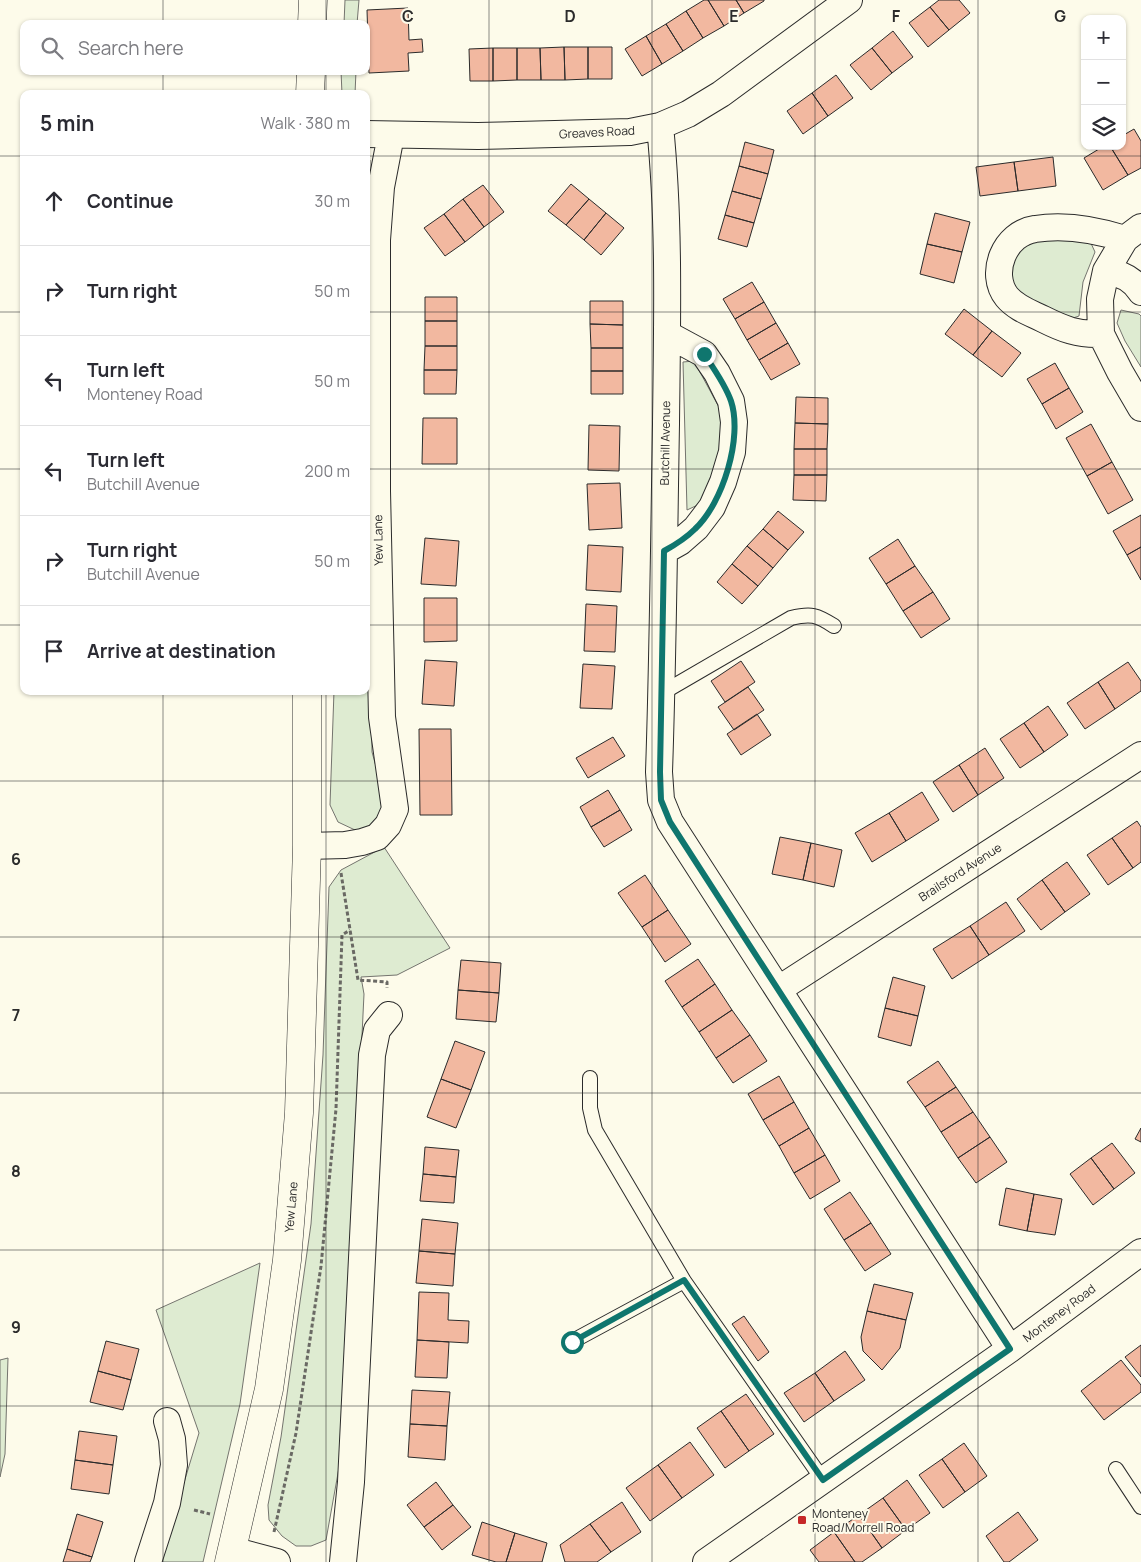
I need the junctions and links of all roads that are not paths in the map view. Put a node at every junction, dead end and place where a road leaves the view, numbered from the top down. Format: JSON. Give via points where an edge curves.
{"nodes":[{"id":1,"x":313,"y":0,"type":"edge"},
{"id":2,"x":849,"y":0,"type":"edge"},
{"id":3,"x":312,"y":20,"type":"edge"},
{"id":4,"x":311,"y":75,"type":"edge"},
{"id":5,"x":310,"y":90,"type":"edge"},
{"id":6,"x":660,"y":126,"type":"junction"},
{"id":7,"x":378,"y":135,"type":"edge"},
{"id":8,"x":1133,"y":233,"type":"edge"},
{"id":9,"x":1106,"y":271,"type":"junction"},
{"id":10,"x":1141,"y":292,"type":"edge"},
{"id":11,"x":667,"y":334,"type":"junction"},
{"id":12,"x":1101,"y":334,"type":"junction"},
{"id":13,"x":1141,"y":408,"type":"edge"},
{"id":14,"x":664,"y":551,"type":"junction"},
{"id":15,"x":834,"y":626,"type":"dead end"},
{"id":16,"x":662,"y":693,"type":"junction"},
{"id":17,"x":308,"y":695,"type":"edge"},
{"id":18,"x":1141,"y":754,"type":"edge"},
{"id":19,"x":307,"y":846,"type":"junction"},
{"id":20,"x":778,"y":988,"type":"junction"},
{"id":21,"x":389,"y":1015,"type":"road end"},
{"id":22,"x":590,"y":1078,"type":"dead end"},
{"id":23,"x":1141,"y":1252,"type":"edge"},
{"id":24,"x":684,"y":1280,"type":"junction"},
{"id":25,"x":572,"y":1342,"type":"dead end"},
{"id":26,"x":1010,"y":1349,"type":"junction"},
{"id":27,"x":167,"y":1421,"type":"dead end"},
{"id":28,"x":1116,"y":1469,"type":"dead end"},
{"id":29,"x":823,"y":1480,"type":"junction"},
{"id":30,"x":1141,"y":1507,"type":"edge"},
{"id":31,"x":231,"y":1556,"type":"edge"},
{"id":32,"x":148,"y":1562,"type":"edge"},
{"id":33,"x":277,"y":1562,"type":"edge"},
{"id":34,"x":343,"y":1562,"type":"edge"},
{"id":35,"x":706,"y":1562,"type":"edge"}],
"edges":[{"from":1,"to":3,"type":"main road"},
{"from":2,"to":6,"type":"street","name":"Greaves Road","via":[[721,94]]},
{"from":4,"to":5,"type":"main road"},
{"from":6,"to":7,"type":"street","name":"Greaves Road","via":[[630,132]]},
{"from":6,"to":11,"type":"street","name":"Butchill Avenue","via":[[667,239]]},
{"from":7,"to":19,"type":"street","name":"Yew Lane","via":[[381,188],[377,240],[377,491],[382,717],[395,809],[378,837],[362,842]]},
{"from":8,"to":9,"type":"street"},
{"from":8,"to":12,"type":"street","via":[[1034,229],[1018,236],[1006,247],[1000,259],[1002,287],[1018,307],[1083,335]]},
{"from":9,"to":10,"type":"street","via":[[1120,274]]},
{"from":9,"to":12,"type":"street","via":[[1100,299]]},
{"from":11,"to":14,"type":"street","name":"Butchill Avenue"},
{"from":11,"to":14,"type":"street","via":[[704,354],[731,401],[734,422],[732,452],[712,507],[696,528]]},
{"from":12,"to":13,"type":"street"},
{"from":14,"to":16,"type":"street","name":"Butchill Avenue"},
{"from":15,"to":16,"type":"lane","via":[[820,617],[807,614],[791,618]]},
{"from":16,"to":20,"type":"street","name":"Butchill Avenue","via":[[661,800],[670,822]]},
{"from":17,"to":19,"type":"main road","name":"Yew Lane"},
{"from":18,"to":20,"type":"street","name":"Brailsford Avenue"},
{"from":19,"to":31,"type":"main road","name":"Yew Lane","via":[[299,1113],[287,1260],[269,1389]]},
{"from":20,"to":26,"type":"street","name":"Butchill Avenue"},
{"from":21,"to":34,"type":"street","via":[[377,1030],[372,1054],[352,1474]]},
{"from":22,"to":24,"type":"lane","via":[[590,1108],[595,1130]]},
{"from":23,"to":26,"type":"street","name":"Monteney Road"},
{"from":24,"to":25,"type":"lane"},
{"from":24,"to":29,"type":"lane"},
{"from":26,"to":29,"type":"street","name":"Monteney Road"},
{"from":27,"to":32,"type":"street","via":[[174,1465],[167,1503]]},
{"from":28,"to":30,"type":"lane"},
{"from":29,"to":35,"type":"street","name":"Monteney Road"},
{"from":31,"to":33,"type":"street"}]}
